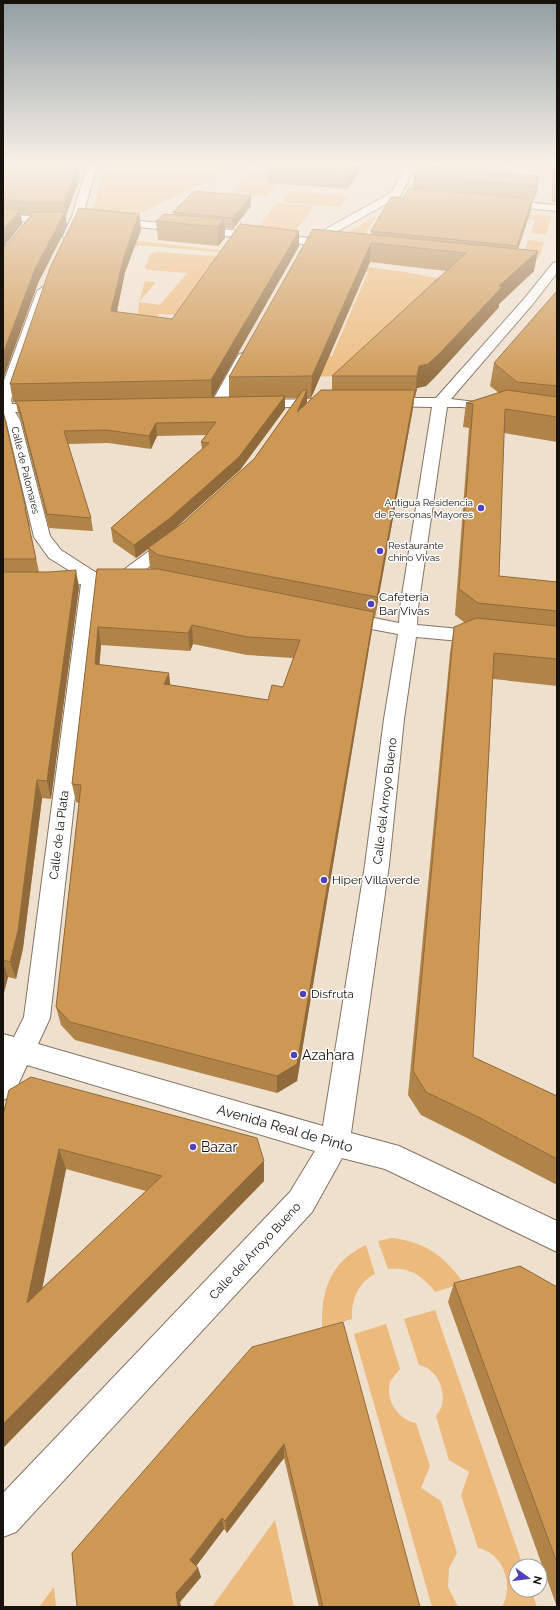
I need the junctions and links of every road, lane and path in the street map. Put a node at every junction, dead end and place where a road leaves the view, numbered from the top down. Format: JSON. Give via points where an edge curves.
{"nodes":[{"id":1,"x":68,"y":241,"type":"edge"},
{"id":2,"x":301,"y":241,"type":"edge"},
{"id":3,"x":309,"y":242,"type":"junction"},
{"id":4,"x":348,"y":246,"type":"edge"},
{"id":5,"x":61,"y":251,"type":"edge"},
{"id":6,"x":300,"y":256,"type":"edge"},
{"id":7,"x":539,"y":265,"type":"dead end"},
{"id":8,"x":556,"y":266,"type":"edge"},
{"id":9,"x":48,"y":278,"type":"edge"},
{"id":10,"x":547,"y":296,"type":"dead end"},
{"id":11,"x":528,"y":302,"type":"junction"},
{"id":12,"x":248,"y":348,"type":"edge"},
{"id":13,"x":338,"y":402,"type":"edge"},
{"id":14,"x":369,"y":402,"type":"edge"},
{"id":15,"x":298,"y":403,"type":"junction"},
{"id":16,"x":440,"y":403,"type":"junction"},
{"id":17,"x":201,"y":405,"type":"edge"},
{"id":18,"x":217,"y":405,"type":"junction"},
{"id":19,"x":64,"y":407,"type":"edge"},
{"id":20,"x":4,"y":408,"type":"edge"},
{"id":21,"x":557,"y":416,"type":"edge"},
{"id":22,"x":286,"y":420,"type":"edge"},
{"id":23,"x":184,"y":532,"type":"edge"},
{"id":24,"x":126,"y":576,"type":"junction"},
{"id":25,"x":91,"y":577,"type":"junction"},
{"id":26,"x":154,"y":580,"type":"edge"},
{"id":27,"x":3,"y":583,"type":"edge"},
{"id":28,"x":324,"y":614,"type":"edge"},
{"id":29,"x":408,"y":630,"type":"junction"},
{"id":30,"x":502,"y":639,"type":"edge"},
{"id":31,"x":12,"y":1049,"type":"edge"},
{"id":32,"x":3,"y":1087,"type":"edge"},
{"id":33,"x":335,"y":1143,"type":"junction"},
{"id":34,"x":557,"y":1237,"type":"edge"},
{"id":35,"x":3,"y":1519,"type":"edge"}],
"edges":[{"from":1,"to":5,"type":"street"},
{"from":2,"to":3,"type":"street"},
{"from":3,"to":4,"type":"street"},
{"from":3,"to":6,"type":"street"},
{"from":7,"to":8,"type":"street"},
{"from":8,"to":11,"type":"street"},
{"from":9,"to":20,"type":"street","via":[[14,353]]},
{"from":10,"to":11,"type":"street"},
{"from":11,"to":16,"type":"street"},
{"from":12,"to":18,"type":"street"},
{"from":13,"to":15,"type":"street"},
{"from":14,"to":16,"type":"street"},
{"from":15,"to":18,"type":"street"},
{"from":15,"to":22,"type":"street"},
{"from":16,"to":21,"type":"street","via":[[462,403]]},
{"from":16,"to":29,"type":"street","name":"Calle del Arroyo Bueno","via":[[409,608]]},
{"from":17,"to":18,"type":"street"},
{"from":19,"to":20,"type":"street"},
{"from":20,"to":25,"type":"street","name":"Calle de Palomares","via":[[13,420],[42,537],[55,554]]},
{"from":23,"to":24,"type":"street"},
{"from":24,"to":25,"type":"street"},
{"from":24,"to":26,"type":"street"},
{"from":25,"to":27,"type":"street","via":[[51,583]]},
{"from":25,"to":31,"type":"street","name":"Calle de la Plata","via":[[37,1018]]},
{"from":28,"to":29,"type":"street"},
{"from":29,"to":30,"type":"street"},
{"from":29,"to":33,"type":"street","name":"Calle del Arroyo Bueno","via":[[394,719],[377,865]]},
{"from":31,"to":32,"type":"street","name":"Calle de la Plata"},
{"from":31,"to":33,"type":"street","name":"Avenida Real de Pinto"},
{"from":33,"to":34,"type":"street","name":"Avenida Real de Pinto","via":[[389,1156]]},
{"from":33,"to":35,"type":"street","name":"Calle del Arroyo Bueno","via":[[301,1202]]}]}
